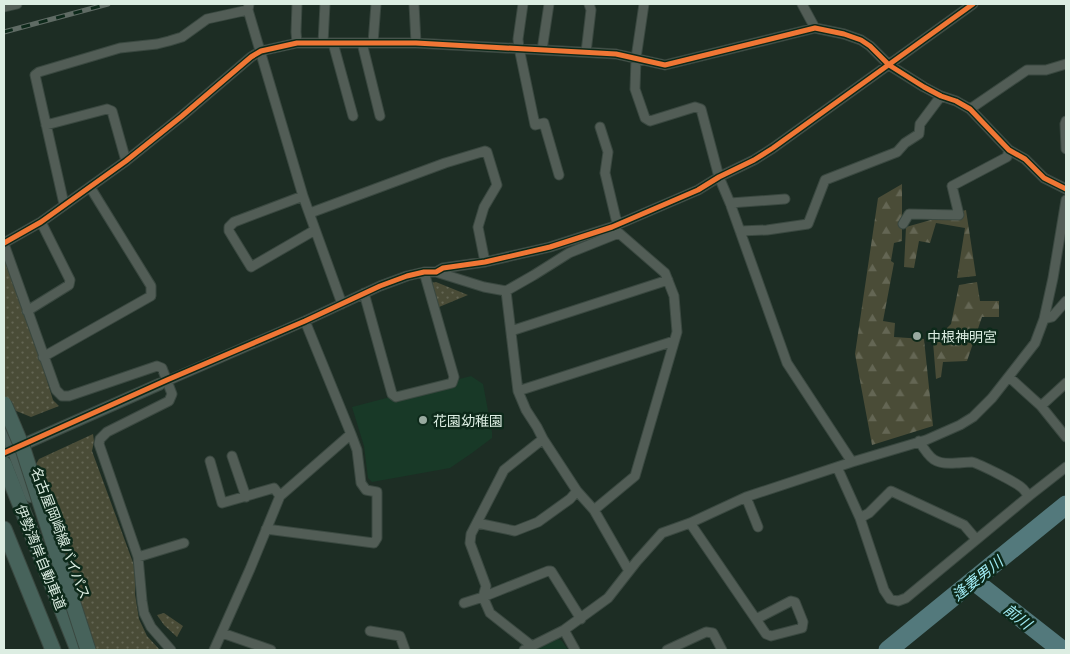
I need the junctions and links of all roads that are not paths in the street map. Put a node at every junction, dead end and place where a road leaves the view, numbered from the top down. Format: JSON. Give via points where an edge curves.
{"nodes":[{"id":1,"x":17,"y":4,"type":"edge"},
{"id":2,"x":297,"y":4,"type":"edge"},
{"id":3,"x":325,"y":4,"type":"edge"},
{"id":4,"x":376,"y":4,"type":"edge"},
{"id":5,"x":414,"y":4,"type":"edge"},
{"id":6,"x":523,"y":4,"type":"edge"},
{"id":7,"x":549,"y":4,"type":"edge"},
{"id":8,"x":589,"y":4,"type":"edge"},
{"id":9,"x":644,"y":4,"type":"edge"},
{"id":10,"x":802,"y":4,"type":"edge"},
{"id":11,"x":973,"y":4,"type":"edge"},
{"id":12,"x":4,"y":7,"type":"edge"},
{"id":13,"x":248,"y":7,"type":"edge"},
{"id":14,"x":815,"y":28,"type":"junction"},
{"id":15,"x":297,"y":43,"type":"junction"},
{"id":16,"x":323,"y":43,"type":"junction"},
{"id":17,"x":333,"y":43,"type":"junction"},
{"id":18,"x":362,"y":43,"type":"junction"},
{"id":19,"x":372,"y":43,"type":"junction"},
{"id":20,"x":416,"y":43,"type":"junction"},
{"id":21,"x":519,"y":48,"type":"junction"},
{"id":22,"x":542,"y":50,"type":"junction"},
{"id":23,"x":261,"y":51,"type":"junction"},
{"id":24,"x":586,"y":52,"type":"junction"},
{"id":25,"x":636,"y":58,"type":"junction"},
{"id":26,"x":1066,"y":64,"type":"edge"},
{"id":27,"x":889,"y":65,"type":"junction"},
{"id":28,"x":941,"y":96,"type":"junction"},
{"id":29,"x":970,"y":109,"type":"junction"},
{"id":30,"x":352,"y":116,"type":"dead end"},
{"id":31,"x":380,"y":116,"type":"dead end"},
{"id":32,"x":1066,"y":121,"type":"edge"},
{"id":33,"x":46,"y":125,"type":"junction"},
{"id":34,"x":600,"y":127,"type":"dead end"},
{"id":35,"x":1066,"y":149,"type":"edge"},
{"id":36,"x":1009,"y":150,"type":"junction"},
{"id":37,"x":126,"y":162,"type":"junction"},
{"id":38,"x":559,"y":175,"type":"dead end"},
{"id":39,"x":719,"y":177,"type":"junction"},
{"id":40,"x":90,"y":187,"type":"junction"},
{"id":41,"x":1066,"y":189,"type":"edge"},
{"id":42,"x":303,"y":196,"type":"junction"},
{"id":43,"x":785,"y":199,"type":"dead end"},
{"id":44,"x":1066,"y":200,"type":"edge"},
{"id":45,"x":730,"y":203,"type":"junction"},
{"id":46,"x":64,"y":204,"type":"junction"},
{"id":47,"x":310,"y":213,"type":"junction"},
{"id":48,"x":41,"y":222,"type":"junction"},
{"id":49,"x":903,"y":224,"type":"dead end"},
{"id":50,"x":617,"y":227,"type":"junction"},
{"id":51,"x":315,"y":230,"type":"junction"},
{"id":52,"x":740,"y":231,"type":"junction"},
{"id":53,"x":4,"y":243,"type":"edge"},
{"id":54,"x":485,"y":262,"type":"junction"},
{"id":55,"x":424,"y":272,"type":"junction"},
{"id":56,"x":436,"y":272,"type":"junction"},
{"id":57,"x":668,"y":280,"type":"junction"},
{"id":58,"x":506,"y":291,"type":"junction"},
{"id":59,"x":364,"y":293,"type":"junction"},
{"id":60,"x":1066,"y":301,"type":"edge"},
{"id":61,"x":342,"y":304,"type":"junction"},
{"id":62,"x":28,"y":311,"type":"junction"},
{"id":63,"x":1044,"y":319,"type":"junction"},
{"id":64,"x":306,"y":321,"type":"junction"},
{"id":65,"x":511,"y":332,"type":"junction"},
{"id":66,"x":674,"y":341,"type":"junction"},
{"id":67,"x":43,"y":357,"type":"junction"},
{"id":68,"x":1009,"y":377,"type":"junction"},
{"id":69,"x":163,"y":382,"type":"junction"},
{"id":70,"x":1066,"y":383,"type":"edge"},
{"id":71,"x":518,"y":391,"type":"junction"},
{"id":72,"x":4,"y":404,"type":"edge"},
{"id":73,"x":1041,"y":406,"type":"junction"},
{"id":74,"x":4,"y":409,"type":"edge"},
{"id":75,"x":4,"y":426,"type":"edge"},
{"id":76,"x":351,"y":434,"type":"junction"},
{"id":77,"x":1066,"y":437,"type":"edge"},
{"id":78,"x":543,"y":439,"type":"junction"},
{"id":79,"x":919,"y":441,"type":"junction"},
{"id":80,"x":12,"y":449,"type":"edge"},
{"id":81,"x":232,"y":456,"type":"dead end"},
{"id":82,"x":210,"y":461,"type":"dead end"},
{"id":83,"x":852,"y":462,"type":"junction"},
{"id":84,"x":4,"y":464,"type":"edge"},
{"id":85,"x":837,"y":467,"type":"junction"},
{"id":86,"x":1066,"y":467,"type":"edge"},
{"id":87,"x":577,"y":491,"type":"junction"},
{"id":88,"x":246,"y":496,"type":"junction"},
{"id":89,"x":280,"y":496,"type":"junction"},
{"id":90,"x":1029,"y":496,"type":"junction"},
{"id":91,"x":746,"y":498,"type":"junction"},
{"id":92,"x":594,"y":510,"type":"junction"},
{"id":93,"x":860,"y":518,"type":"junction"},
{"id":94,"x":477,"y":522,"type":"junction"},
{"id":95,"x":690,"y":523,"type":"junction"},
{"id":96,"x":758,"y":527,"type":"dead end"},
{"id":97,"x":4,"y":529,"type":"edge"},
{"id":98,"x":266,"y":529,"type":"junction"},
{"id":99,"x":976,"y":539,"type":"junction"},
{"id":100,"x":4,"y":542,"type":"edge"},
{"id":101,"x":184,"y":543,"type":"dead end"},
{"id":102,"x":138,"y":557,"type":"junction"},
{"id":103,"x":629,"y":571,"type":"junction"},
{"id":104,"x":483,"y":597,"type":"junction"},
{"id":105,"x":464,"y":603,"type":"dead end"},
{"id":106,"x":581,"y":619,"type":"junction"},
{"id":107,"x":757,"y":620,"type":"junction"},
{"id":108,"x":564,"y":630,"type":"junction"},
{"id":109,"x":370,"y":631,"type":"dead end"},
{"id":110,"x":222,"y":633,"type":"junction"},
{"id":111,"x":528,"y":648,"type":"edge"},
{"id":112,"x":47,"y":650,"type":"edge"},
{"id":113,"x":53,"y":650,"type":"edge"},
{"id":114,"x":78,"y":650,"type":"edge"},
{"id":115,"x":89,"y":650,"type":"edge"},
{"id":116,"x":171,"y":650,"type":"edge"},
{"id":117,"x":214,"y":650,"type":"edge"},
{"id":118,"x":271,"y":650,"type":"edge"},
{"id":119,"x":405,"y":650,"type":"edge"},
{"id":120,"x":575,"y":650,"type":"edge"},
{"id":121,"x":667,"y":650,"type":"edge"},
{"id":122,"x":722,"y":650,"type":"edge"}],
"edges":[{"from":1,"to":12,"type":"street"},
{"from":2,"to":15,"type":"street"},
{"from":3,"to":16,"type":"street"},
{"from":4,"to":19,"type":"street"},
{"from":5,"to":20,"type":"street"},
{"from":6,"to":21,"type":"street"},
{"from":7,"to":22,"type":"street"},
{"from":8,"to":24,"type":"street"},
{"from":9,"to":25,"type":"street"},
{"from":10,"to":14,"type":"street"},
{"from":11,"to":27,"type":"street"},
{"from":13,"to":23,"type":"street"},
{"from":13,"to":33,"type":"street","via":[[207,19],[182,37],[157,44],[120,48],[39,72],[35,75]]},
{"from":14,"to":25,"type":"street","via":[[665,65]]},
{"from":14,"to":27,"type":"street","via":[[861,40]]},
{"from":15,"to":16,"type":"street"},
{"from":15,"to":23,"type":"street"},
{"from":16,"to":17,"type":"street"},
{"from":17,"to":18,"type":"street"},
{"from":17,"to":30,"type":"street"},
{"from":18,"to":19,"type":"street"},
{"from":18,"to":31,"type":"street"},
{"from":19,"to":20,"type":"street"},
{"from":20,"to":21,"type":"street"},
{"from":21,"to":22,"type":"street"},
{"from":21,"to":38,"type":"street","via":[[535,125],[544,123]]},
{"from":22,"to":24,"type":"street"},
{"from":23,"to":37,"type":"street"},
{"from":23,"to":42,"type":"street"},
{"from":24,"to":25,"type":"street"},
{"from":25,"to":39,"type":"street","via":[[635,89],[645,118],[650,121],[695,107],[701,109]]},
{"from":26,"to":29,"type":"street","via":[[1046,70],[1027,70]]},
{"from":27,"to":28,"type":"street"},
{"from":27,"to":39,"type":"street","via":[[754,160]]},
{"from":28,"to":29,"type":"street"},
{"from":28,"to":52,"type":"street","via":[[920,124],[919,134],[897,152],[825,180],[808,224]]},
{"from":29,"to":36,"type":"street"},
{"from":32,"to":35,"type":"street"},
{"from":33,"to":37,"type":"street","via":[[107,109],[112,111]]},
{"from":33,"to":46,"type":"street"},
{"from":34,"to":50,"type":"street","via":[[608,152],[605,173]]},
{"from":36,"to":41,"type":"street","via":[[1025,159],[1044,178]]},
{"from":36,"to":49,"type":"street","via":[[1007,157],[952,186],[959,216],[909,214]]},
{"from":37,"to":40,"type":"street"},
{"from":39,"to":45,"type":"street"},
{"from":39,"to":50,"type":"street"},
{"from":40,"to":46,"type":"street"},
{"from":40,"to":67,"type":"street","via":[[151,286],[151,296]]},
{"from":42,"to":47,"type":"street"},
{"from":42,"to":51,"type":"street","via":[[234,222],[229,231],[252,266]]},
{"from":43,"to":45,"type":"street"},
{"from":44,"to":63,"type":"street"},
{"from":45,"to":52,"type":"street"},
{"from":46,"to":48,"type":"street"},
{"from":47,"to":51,"type":"street"},
{"from":47,"to":54,"type":"street","via":[[485,151],[497,184],[478,227]]},
{"from":48,"to":53,"type":"street"},
{"from":48,"to":62,"type":"street","via":[[70,285]]},
{"from":50,"to":54,"type":"street"},
{"from":50,"to":57,"type":"street","via":[[665,273]]},
{"from":50,"to":58,"type":"street"},
{"from":51,"to":61,"type":"street"},
{"from":52,"to":83,"type":"street","via":[[787,363]]},
{"from":53,"to":62,"type":"street"},
{"from":54,"to":56,"type":"street","via":[[443,268]]},
{"from":55,"to":56,"type":"street"},
{"from":55,"to":59,"type":"street"},
{"from":55,"to":59,"type":"street","via":[[454,377],[452,383],[396,397],[392,394]]},
{"from":56,"to":58,"type":"street"},
{"from":57,"to":65,"type":"street"},
{"from":57,"to":66,"type":"street","via":[[674,296],[677,332]]},
{"from":58,"to":65,"type":"street"},
{"from":59,"to":61,"type":"street"},
{"from":60,"to":63,"type":"street","via":[[1052,317]]},
{"from":61,"to":64,"type":"street"},
{"from":62,"to":67,"type":"street"},
{"from":63,"to":68,"type":"street","via":[[1035,343]]},
{"from":64,"to":69,"type":"street"},
{"from":64,"to":76,"type":"street"},
{"from":65,"to":71,"type":"street"},
{"from":66,"to":71,"type":"street"},
{"from":66,"to":92,"type":"street","via":[[634,476]]},
{"from":67,"to":69,"type":"street","via":[[56,390],[66,397],[157,366],[162,368]]},
{"from":68,"to":73,"type":"street"},
{"from":68,"to":79,"type":"street","via":[[973,418]]},
{"from":69,"to":80,"type":"street"},
{"from":69,"to":102,"type":"street","via":[[172,394],[169,401],[107,432],[100,439],[100,449]]},
{"from":70,"to":73,"type":"street"},
{"from":71,"to":78,"type":"street"},
{"from":72,"to":115,"type":"highway","bridge":true,"via":[[23,449]]},
{"from":73,"to":77,"type":"street"},
{"from":74,"to":80,"type":"main road"},
{"from":75,"to":80,"type":"main road","name":"名古屋岡崎線バイパス"},
{"from":76,"to":89,"type":"street"},
{"from":76,"to":98,"type":"street","via":[[357,450],[361,483],[366,490],[376,492],[376,541]]},
{"from":78,"to":87,"type":"street"},
{"from":78,"to":94,"type":"street","via":[[504,470]]},
{"from":79,"to":83,"type":"street"},
{"from":79,"to":90,"type":"street","via":[[928,456],[940,463],[978,464],[1013,482]]},
{"from":80,"to":115,"type":"main road","name":"名古屋岡崎線バイパス"},
{"from":81,"to":88,"type":"street"},
{"from":82,"to":88,"type":"street","via":[[222,504]]},
{"from":83,"to":85,"type":"street"},
{"from":84,"to":114,"type":"highway","name":"伊勢湾岸自動車道"},
{"from":85,"to":91,"type":"street"},
{"from":85,"to":93,"type":"street"},
{"from":86,"to":90,"type":"street"},
{"from":87,"to":92,"type":"street"},
{"from":87,"to":94,"type":"street","via":[[538,522],[515,531]]},
{"from":88,"to":89,"type":"street","via":[[274,488]]},
{"from":89,"to":98,"type":"street"},
{"from":90,"to":99,"type":"street"},
{"from":91,"to":95,"type":"street"},
{"from":91,"to":96,"type":"street"},
{"from":92,"to":103,"type":"street"},
{"from":93,"to":99,"type":"street","via":[[892,491],[964,525]]},
{"from":93,"to":99,"type":"street","via":[[884,590],[890,599],[898,602]]},
{"from":94,"to":104,"type":"street","via":[[470,543],[486,586]]},
{"from":95,"to":103,"type":"street","via":[[662,533]]},
{"from":95,"to":107,"type":"street"},
{"from":97,"to":113,"type":"highway","name":"伊勢湾岸自動車道"},
{"from":98,"to":110,"type":"street"},
{"from":100,"to":112,"type":"main road"},
{"from":101,"to":102,"type":"street"},
{"from":102,"to":116,"type":"street","via":[[144,612],[151,627]]},
{"from":103,"to":106,"type":"street","via":[[608,598]]},
{"from":104,"to":105,"type":"street"},
{"from":104,"to":106,"type":"street","via":[[551,571]]},
{"from":104,"to":111,"type":"street","via":[[490,613]]},
{"from":106,"to":108,"type":"street"},
{"from":107,"to":107,"type":"street","via":[[771,636],[802,628],[803,622],[795,602],[791,601]]},
{"from":108,"to":111,"type":"street"},
{"from":108,"to":120,"type":"street"},
{"from":109,"to":119,"type":"street","via":[[400,636]]},
{"from":110,"to":117,"type":"street"},
{"from":110,"to":118,"type":"street"},
{"from":121,"to":122,"type":"street","via":[[706,632],[713,633]]}]}
